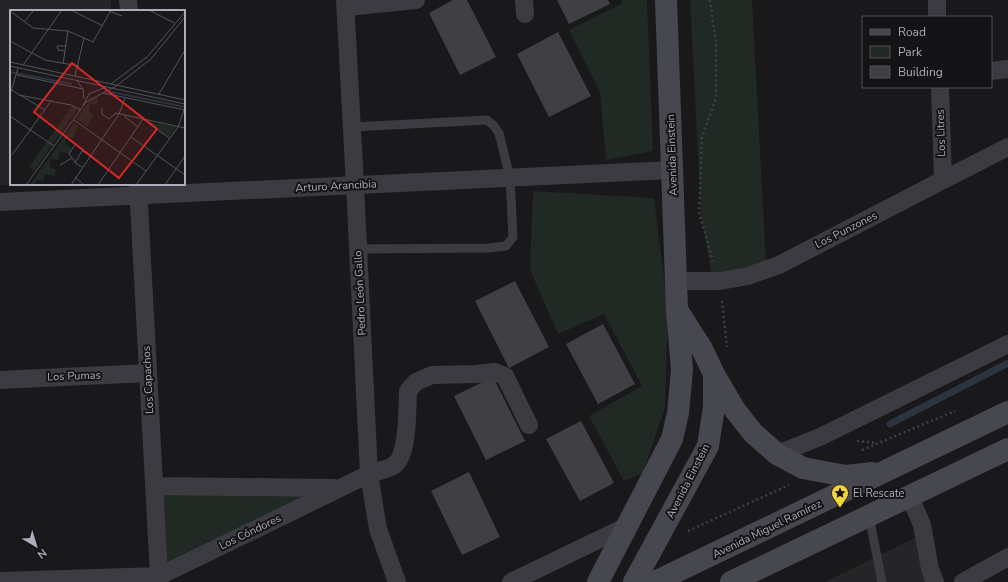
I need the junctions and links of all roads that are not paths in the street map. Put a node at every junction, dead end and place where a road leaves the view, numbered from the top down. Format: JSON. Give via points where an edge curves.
{"nodes":[{"id":1,"x":128,"y":0,"type":"edge"},
{"id":2,"x":416,"y":0,"type":"edge"},
{"id":3,"x":666,"y":0,"type":"edge"},
{"id":4,"x":937,"y":0,"type":"edge"},
{"id":5,"x":345,"y":4,"type":"edge"},
{"id":6,"x":129,"y":10,"type":"edge"},
{"id":7,"x":938,"y":16,"type":"edge"},
{"id":8,"x":1008,"y":69,"type":"edge"},
{"id":9,"x":992,"y":71,"type":"edge"},
{"id":10,"x":940,"y":88,"type":"edge"},
{"id":11,"x":352,"y":127,"type":"junction"},
{"id":12,"x":1008,"y":147,"type":"edge"},
{"id":13,"x":672,"y":170,"type":"junction"},
{"id":14,"x":510,"y":178,"type":"junction"},
{"id":15,"x":943,"y":180,"type":"junction"},
{"id":16,"x":356,"y":185,"type":"junction"},
{"id":17,"x":138,"y":190,"type":"edge"},
{"id":18,"x":0,"y":202,"type":"edge"},
{"id":19,"x":358,"y":249,"type":"junction"},
{"id":20,"x":676,"y":281,"type":"junction"},
{"id":21,"x":677,"y":310,"type":"junction"},
{"id":22,"x":1008,"y":344,"type":"edge"},
{"id":23,"x":148,"y":373,"type":"junction"},
{"id":24,"x":714,"y":374,"type":"junction"},
{"id":25,"x":0,"y":380,"type":"edge"},
{"id":26,"x":1008,"y":412,"type":"edge"},
{"id":27,"x":529,"y":425,"type":"dead end"},
{"id":28,"x":1008,"y":449,"type":"edge"},
{"id":29,"x":777,"y":454,"type":"junction"},
{"id":30,"x":885,"y":472,"type":"junction"},
{"id":31,"x":369,"y":474,"type":"junction"},
{"id":32,"x":154,"y":486,"type":"junction"},
{"id":33,"x":340,"y":488,"type":"junction"},
{"id":34,"x":910,"y":496,"type":"junction"},
{"id":35,"x":868,"y":516,"type":"junction"},
{"id":36,"x":627,"y":526,"type":"junction"},
{"id":37,"x":1008,"y":557,"type":"edge"},
{"id":38,"x":153,"y":579,"type":"edge"},
{"id":39,"x":0,"y":581,"type":"edge"},
{"id":40,"x":397,"y":582,"type":"edge"},
{"id":41,"x":511,"y":582,"type":"edge"},
{"id":42,"x":598,"y":582,"type":"edge"},
{"id":43,"x":634,"y":582,"type":"edge"},
{"id":44,"x":655,"y":582,"type":"edge"},
{"id":45,"x":731,"y":582,"type":"edge"},
{"id":46,"x":882,"y":582,"type":"edge"},
{"id":47,"x":935,"y":582,"type":"edge"},
{"id":48,"x":963,"y":582,"type":"edge"}],
"edges":[{"from":1,"to":6,"type":"street"},
{"from":2,"to":5,"type":"street"},
{"from":3,"to":13,"type":"main road","name":"Avenida Einstein"},
{"from":4,"to":7,"type":"street"},
{"from":5,"to":11,"type":"street","name":"Pedro León Gallo"},
{"from":8,"to":9,"type":"street"},
{"from":10,"to":15,"type":"street","name":"Los Litres"},
{"from":11,"to":14,"type":"lane","via":[[487,120],[499,133]]},
{"from":11,"to":16,"type":"street","name":"Pedro León Gallo"},
{"from":12,"to":15,"type":"street","name":"Los Punzones"},
{"from":13,"to":14,"type":"street","name":"Arturo Arancibia"},
{"from":13,"to":20,"type":"main road","name":"Avenida Einstein"},
{"from":14,"to":16,"type":"street","name":"Arturo Arancibia"},
{"from":14,"to":19,"type":"lane","via":[[513,237],[506,246]]},
{"from":15,"to":20,"type":"street","name":"Los Punzones","via":[[779,265],[748,276],[720,281]]},
{"from":16,"to":17,"type":"street","name":"Arturo Arancibia"},
{"from":16,"to":19,"type":"street","name":"Pedro León Gallo"},
{"from":17,"to":18,"type":"street","name":"Arturo Arancibia"},
{"from":17,"to":23,"type":"street","name":"Los Capachos"},
{"from":19,"to":31,"type":"street","name":"Pedro León Gallo"},
{"from":20,"to":21,"type":"main road","name":"Avenida Einstein"},
{"from":21,"to":24,"type":"main road","name":"Avenida Einstein","via":[[702,349]]},
{"from":21,"to":36,"type":"main road","name":"Avenida Einstein","via":[[682,370],[678,413],[672,439]]},
{"from":22,"to":29,"type":"street","via":[[820,437]]},
{"from":23,"to":25,"type":"street","name":"Los Pumas"},
{"from":23,"to":32,"type":"street","name":"Los Capachos"},
{"from":24,"to":29,"type":"main road","via":[[735,410],[753,433]]},
{"from":24,"to":43,"type":"main road","name":"Avenida Einstein","via":[[714,407],[708,446]]},
{"from":26,"to":30,"type":"main road","name":"Avenida Miguel Ramírez"},
{"from":27,"to":31,"type":"street","name":"Los Cóndores","via":[[505,376],[495,372],[432,375],[416,382],[408,391],[406,439],[401,457],[394,466]]},
{"from":28,"to":34,"type":"main road"},
{"from":29,"to":30,"type":"main road","via":[[802,468],[846,476]]},
{"from":30,"to":44,"type":"main road","name":"Avenida Miguel Ramírez"},
{"from":31,"to":33,"type":"street","name":"Los Cóndores"},
{"from":31,"to":40,"type":"street","name":"Pedro León Gallo","via":[[378,529]]},
{"from":32,"to":33,"type":"street","name":"Los Cóndores"},
{"from":32,"to":38,"type":"street","name":"Los Capachos"},
{"from":33,"to":38,"type":"street","name":"Los Cóndores"},
{"from":34,"to":35,"type":"main road"},
{"from":34,"to":47,"type":"street","via":[[922,526]]},
{"from":35,"to":45,"type":"main road"},
{"from":35,"to":46,"type":"lane"},
{"from":36,"to":41,"type":"street"},
{"from":36,"to":42,"type":"main road","name":"Avenida Einstein"},
{"from":37,"to":48,"type":"street"},
{"from":38,"to":39,"type":"street","name":"Los Cóndores"}]}
